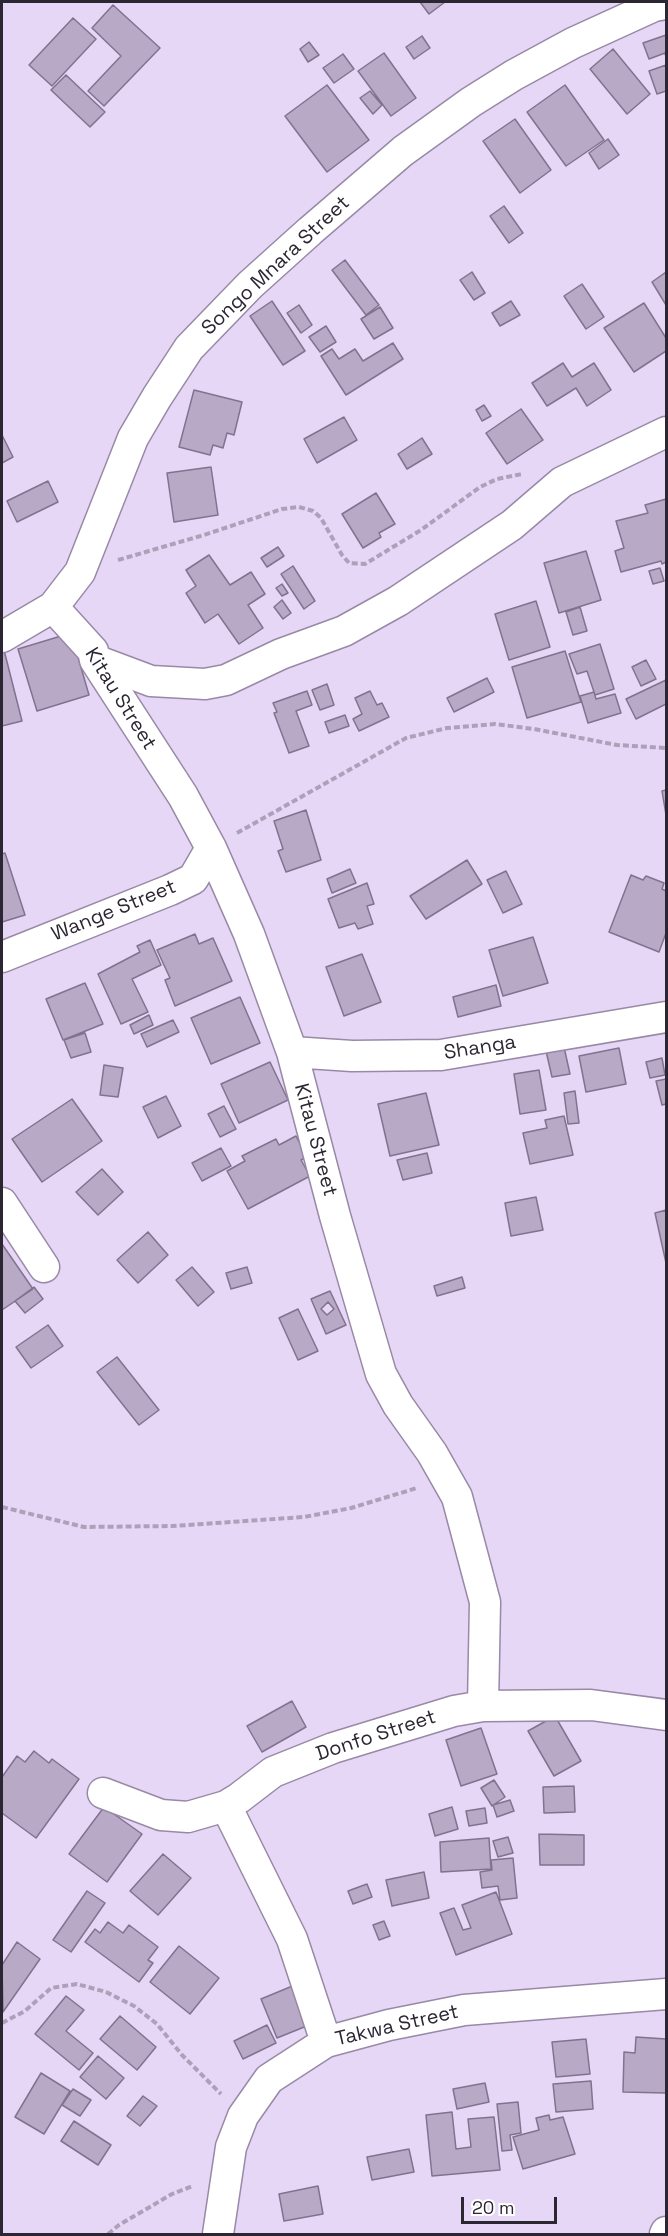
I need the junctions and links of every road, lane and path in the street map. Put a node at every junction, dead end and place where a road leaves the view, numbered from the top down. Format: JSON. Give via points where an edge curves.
{"nodes":[{"id":1,"x":666,"y":4,"type":"edge"},
{"id":2,"x":666,"y":432,"type":"edge"},
{"id":3,"x":562,"y":482,"type":"junction"},
{"id":4,"x":80,"y":572,"type":"junction"},
{"id":5,"x":53,"y":607,"type":"junction"},
{"id":6,"x":2,"y":637,"type":"edge"},
{"id":7,"x":95,"y":660,"type":"junction"},
{"id":8,"x":666,"y":748,"type":"edge"},
{"id":9,"x":211,"y":848,"type":"junction"},
{"id":10,"x":2,"y":957,"type":"edge"},
{"id":11,"x":666,"y":1017,"type":"edge"},
{"id":12,"x":292,"y":1052,"type":"junction"},
{"id":13,"x":2,"y":1203,"type":"edge"},
{"id":14,"x":44,"y":1267,"type":"dead end"},
{"id":15,"x":446,"y":1479,"type":"junction"},
{"id":16,"x":2,"y":1507,"type":"edge"},
{"id":17,"x":483,"y":1706,"type":"junction"},
{"id":18,"x":666,"y":1715,"type":"edge"},
{"id":19,"x":104,"y":1793,"type":"dead end"},
{"id":20,"x":226,"y":1806,"type":"junction"},
{"id":21,"x":666,"y":1994,"type":"edge"},
{"id":22,"x":2,"y":2023,"type":"edge"},
{"id":23,"x":326,"y":2042,"type":"junction"},
{"id":24,"x":243,"y":2116,"type":"junction"},
{"id":25,"x":227,"y":2171,"type":"junction"},
{"id":26,"x":108,"y":2235,"type":"edge"},
{"id":27,"x":218,"y":2235,"type":"edge"}],
"edges":[{"from":1,"to":4,"type":"street","name":"Songo Mnara Street","via":[[573,43],[471,102],[403,151],[250,285],[189,348],[157,397],[133,438]]},
{"from":2,"to":3,"type":"street"},
{"from":3,"to":4,"type":"path","via":[[539,473],[497,479],[365,564],[349,563],[321,518],[299,507]]},
{"from":3,"to":7,"type":"street","via":[[512,525],[398,601],[344,631],[226,680],[205,684],[152,681]]},
{"from":4,"to":5,"type":"street","name":"Songo Mnara Street"},
{"from":5,"to":6,"type":"street","name":"Songo Mnara Street"},
{"from":5,"to":7,"type":"street","name":"Kitau Street","via":[[93,651]]},
{"from":7,"to":9,"type":"street","name":"Kitau Street","via":[[183,796]]},
{"from":8,"to":9,"type":"path","via":[[617,745],[495,724],[447,728],[405,738]]},
{"from":9,"to":10,"type":"street","name":"Wange Street","via":[[193,879]]},
{"from":9,"to":12,"type":"street","name":"Kitau Street","via":[[253,944]]},
{"from":11,"to":12,"type":"street","name":"Shanga","via":[[441,1055]]},
{"from":12,"to":15,"type":"street","name":"Kitau Street","via":[[381,1374]]},
{"from":13,"to":14,"type":"street"},
{"from":15,"to":16,"type":"path","via":[[351,1508],[304,1517],[173,1526],[84,1527]]},
{"from":15,"to":17,"type":"street","name":"Kitau Street","via":[[457,1497],[485,1602]]},
{"from":17,"to":18,"type":"street","name":"Donfo Street","via":[[591,1704]]},
{"from":17,"to":20,"type":"street","name":"Donfo Street","via":[[454,1711],[333,1748],[273,1772]]},
{"from":19,"to":20,"type":"street","name":"Donfo Street","via":[[161,1815],[188,1817]]},
{"from":20,"to":23,"type":"street","via":[[292,1939]]},
{"from":21,"to":23,"type":"street","name":"Takwa Street","via":[[464,2010]]},
{"from":22,"to":24,"type":"path","via":[[25,2011],[51,1988],[77,1984],[106,1992],[158,2024],[182,2055]]},
{"from":23,"to":24,"type":"street","name":"Takwa Street","via":[[269,2079]]},
{"from":24,"to":25,"type":"street","name":"Takwa Street"},
{"from":25,"to":26,"type":"path","via":[[172,2194]]},
{"from":25,"to":27,"type":"street","name":"Takwa Street"}]}
